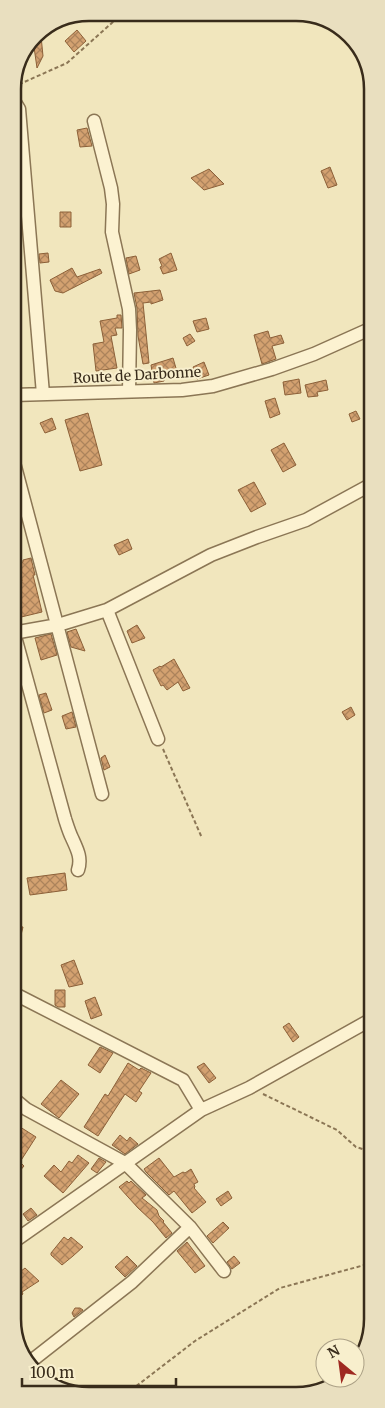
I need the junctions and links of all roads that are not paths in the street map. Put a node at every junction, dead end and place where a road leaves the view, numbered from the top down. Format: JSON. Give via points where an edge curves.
{"nodes":[{"id":1,"x":94,"y":121,"type":"dead end"},
{"id":2,"x":21,"y":134,"type":"edge"},
{"id":3,"x":364,"y":331,"type":"edge"},
{"id":4,"x":129,"y":391,"type":"junction"},
{"id":5,"x":42,"y":394,"type":"junction"},
{"id":6,"x":21,"y":395,"type":"edge"},
{"id":7,"x":364,"y":488,"type":"edge"},
{"id":8,"x":21,"y":489,"type":"edge"},
{"id":9,"x":107,"y":610,"type":"junction"},
{"id":10,"x":58,"y":626,"type":"junction"},
{"id":11,"x":21,"y":632,"type":"edge"},
{"id":12,"x":21,"y":662,"type":"edge"},
{"id":13,"x":158,"y":739,"type":"road end"},
{"id":14,"x":102,"y":794,"type":"dead end"},
{"id":15,"x":78,"y":870,"type":"dead end"},
{"id":16,"x":21,"y":997,"type":"edge"},
{"id":17,"x":364,"y":1025,"type":"edge"},
{"id":18,"x":21,"y":1105,"type":"edge"},
{"id":19,"x":201,"y":1110,"type":"junction"},
{"id":20,"x":125,"y":1163,"type":"junction"},
{"id":21,"x":190,"y":1227,"type":"junction"},
{"id":22,"x":21,"y":1236,"type":"edge"},
{"id":23,"x":224,"y":1271,"type":"dead end"},
{"id":24,"x":34,"y":1359,"type":"edge"}],
"edges":[{"from":1,"to":4,"type":"street","via":[[111,188],[112,232],[128,309]]},
{"from":2,"to":5,"type":"street"},
{"from":3,"to":4,"type":"street","name":"Route de Darbonne","via":[[272,369],[212,386]]},
{"from":4,"to":5,"type":"street","name":"Route de Darbonne"},
{"from":5,"to":6,"type":"street","name":"Route de Darbonne"},
{"from":7,"to":9,"type":"street","via":[[306,520],[211,555]]},
{"from":8,"to":10,"type":"street"},
{"from":9,"to":10,"type":"street"},
{"from":9,"to":13,"type":"street"},
{"from":10,"to":11,"type":"street"},
{"from":10,"to":14,"type":"street"},
{"from":12,"to":15,"type":"street","via":[[65,819],[80,856]]},
{"from":16,"to":19,"type":"street","via":[[183,1080]]},
{"from":17,"to":19,"type":"street","via":[[249,1088]]},
{"from":18,"to":20,"type":"street"},
{"from":19,"to":20,"type":"street"},
{"from":20,"to":21,"type":"street"},
{"from":20,"to":22,"type":"street"},
{"from":21,"to":23,"type":"street"},
{"from":21,"to":24,"type":"street","via":[[132,1282]]}]}
